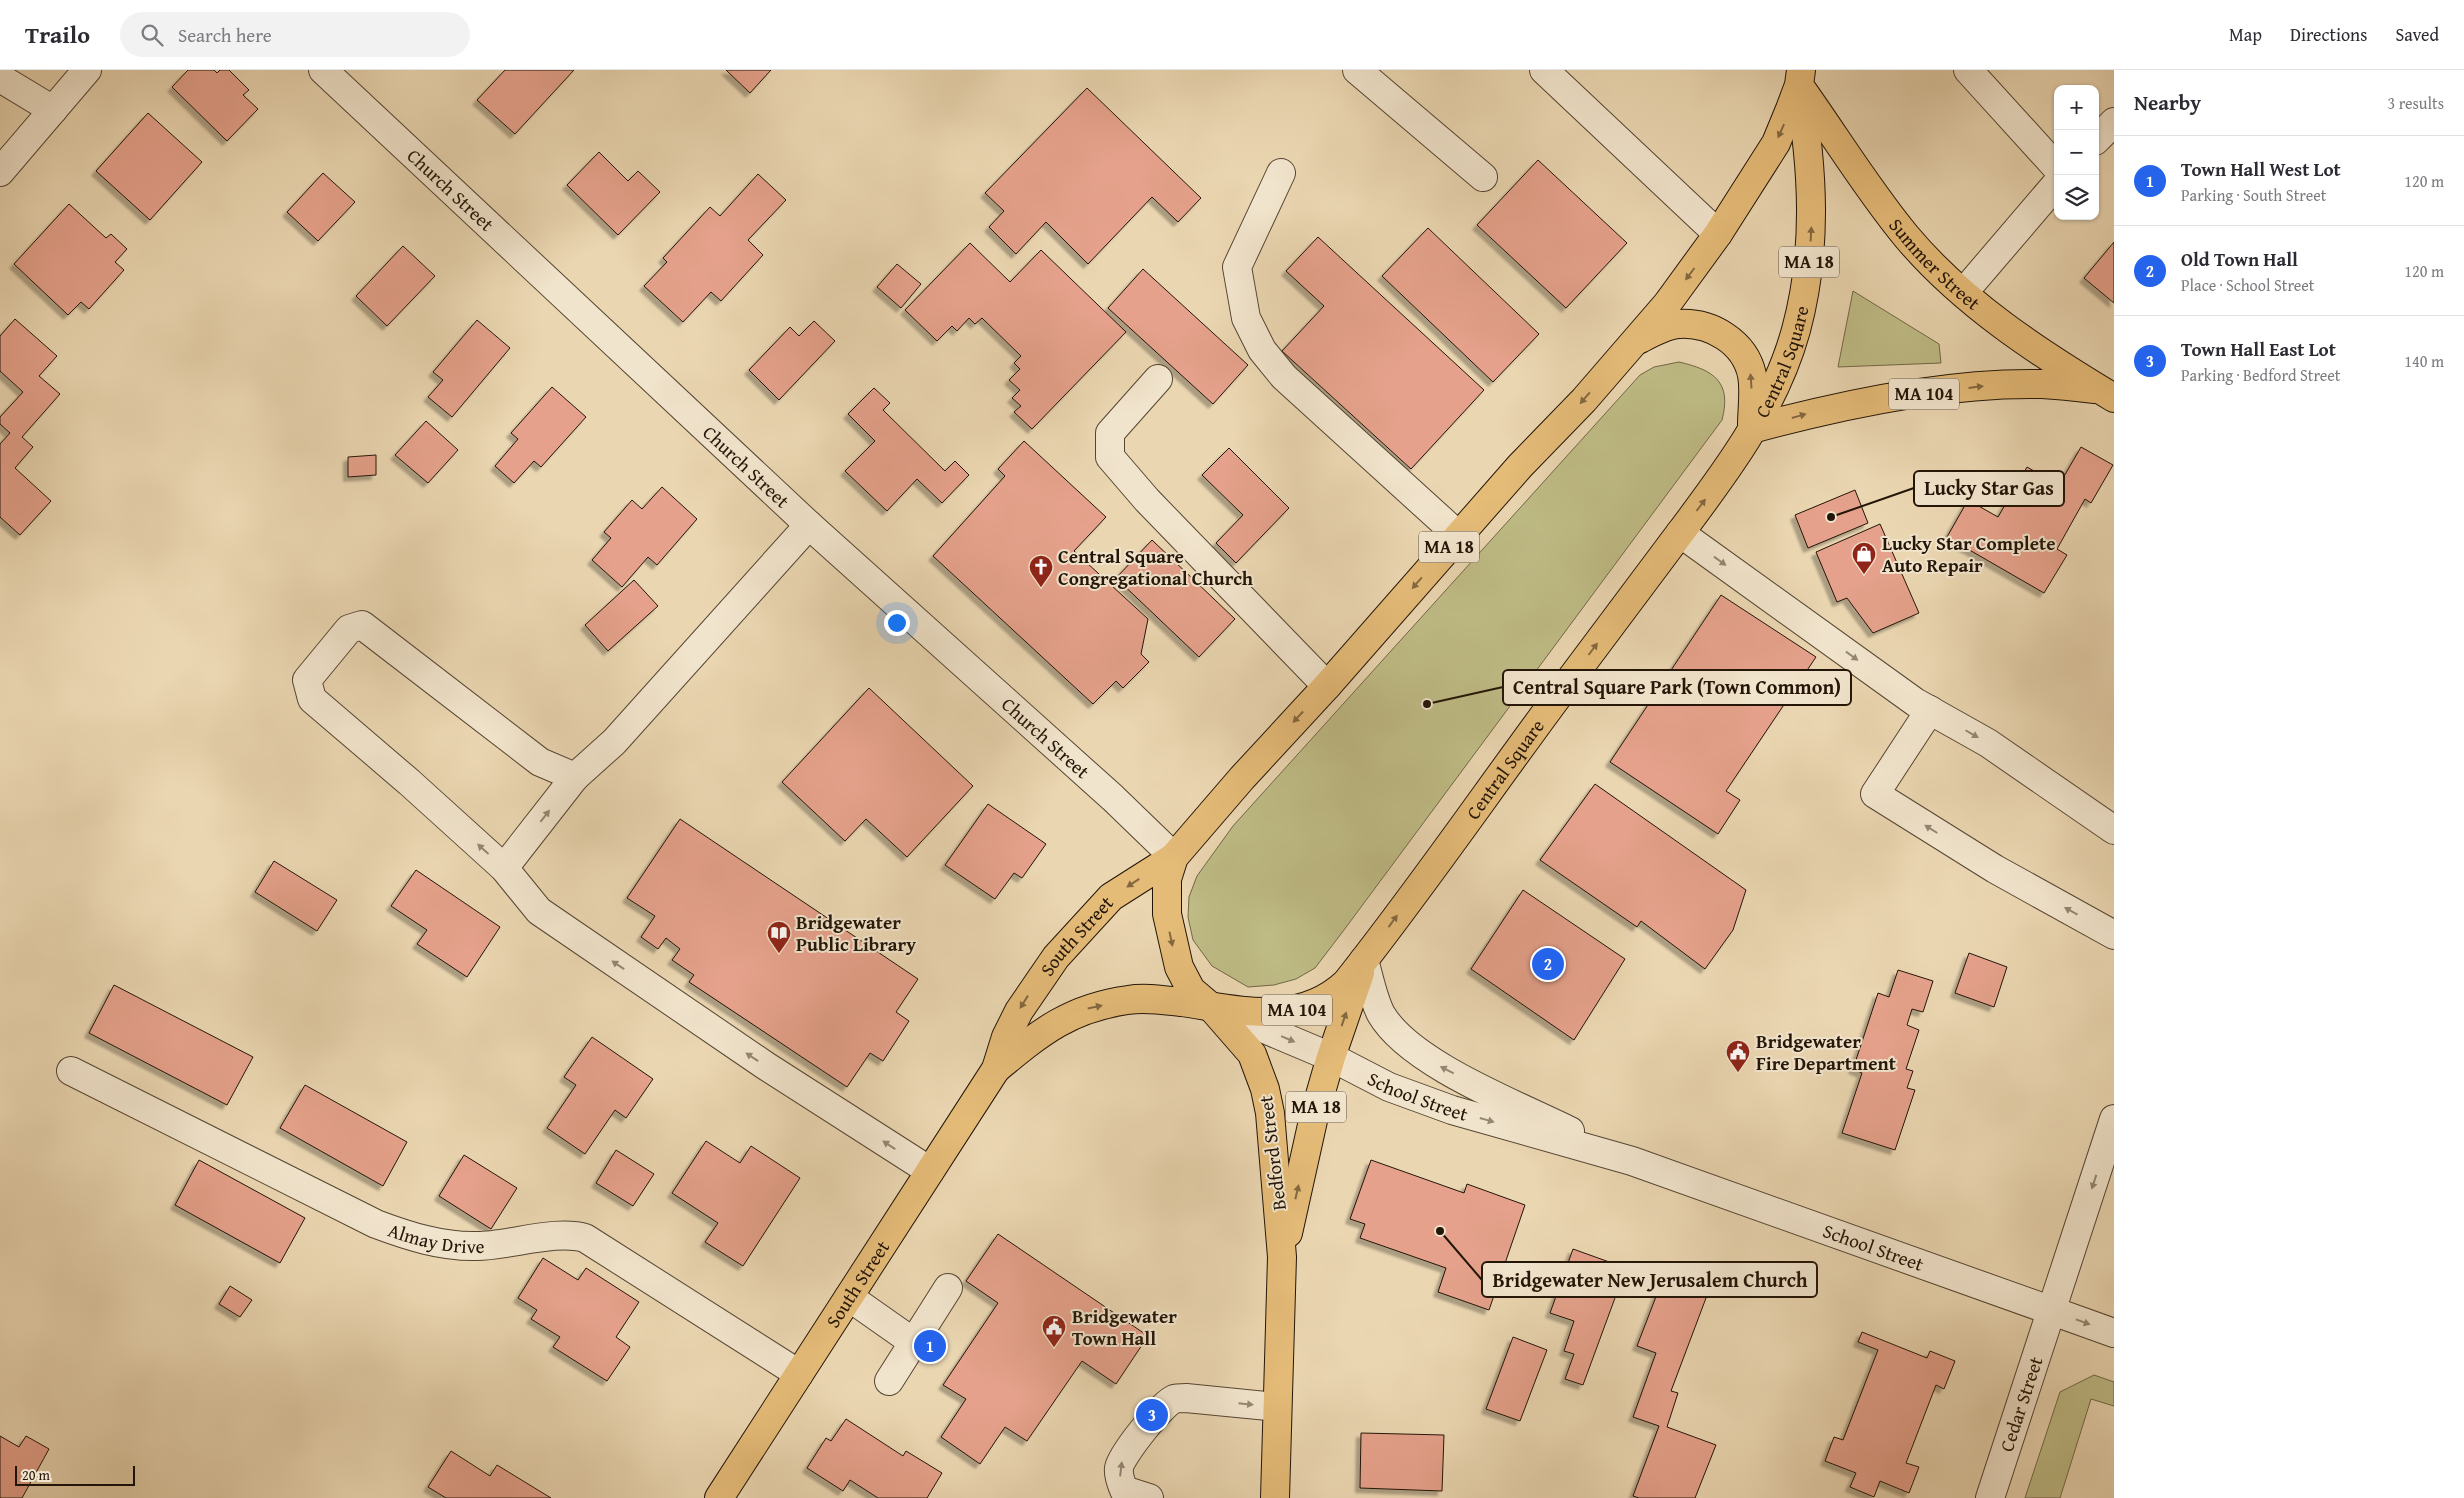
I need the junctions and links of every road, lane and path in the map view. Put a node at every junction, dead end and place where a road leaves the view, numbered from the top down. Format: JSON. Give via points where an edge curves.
{"nodes":[{"id":1,"x":87,"y":70,"type":"edge"},
{"id":2,"x":323,"y":70,"type":"edge"},
{"id":3,"x":1357,"y":70,"type":"edge"},
{"id":4,"x":1544,"y":70,"type":"edge"},
{"id":5,"x":1968,"y":70,"type":"edge"},
{"id":6,"x":1796,"y":75,"type":"edge"},
{"id":7,"x":0,"y":78,"type":"edge"},
{"id":8,"x":53,"y":110,"type":"junction"},
{"id":9,"x":2114,"y":122,"type":"edge"},
{"id":10,"x":2099,"y":138,"type":"edge"},
{"id":11,"x":2054,"y":165,"type":"edge"},
{"id":12,"x":0,"y":172,"type":"edge"},
{"id":13,"x":1281,"y":173,"type":"dead end"},
{"id":14,"x":1482,"y":177,"type":"dead end"},
{"id":15,"x":2054,"y":187,"type":"edge"},
{"id":16,"x":1718,"y":234,"type":"junction"},
{"id":17,"x":1964,"y":292,"type":"junction"},
{"id":18,"x":1629,"y":346,"type":"junction"},
{"id":19,"x":1158,"y":379,"type":"dead end"},
{"id":20,"x":2107,"y":394,"type":"edge"},
{"id":21,"x":1752,"y":430,"type":"junction"},
{"id":22,"x":809,"y":525,"type":"junction"},
{"id":23,"x":1680,"y":533,"type":"junction"},
{"id":24,"x":1459,"y":536,"type":"junction"},
{"id":25,"x":1327,"y":686,"type":"junction"},
{"id":26,"x":1930,"y":710,"type":"junction"},
{"id":27,"x":575,"y":777,"type":"junction"},
{"id":28,"x":2114,"y":830,"type":"edge"},
{"id":29,"x":1174,"y":857,"type":"junction"},
{"id":30,"x":504,"y":868,"type":"junction"},
{"id":31,"x":2114,"y":935,"type":"edge"},
{"id":32,"x":1364,"y":960,"type":"junction"},
{"id":33,"x":1211,"y":1007,"type":"junction"},
{"id":34,"x":1331,"y":1057,"type":"junction"},
{"id":35,"x":996,"y":1069,"type":"junction"},
{"id":36,"x":71,"y":1071,"type":"dead end"},
{"id":37,"x":2114,"y":1119,"type":"edge"},
{"id":38,"x":1632,"y":1161,"type":"junction"},
{"id":39,"x":930,"y":1171,"type":"junction"},
{"id":40,"x":1282,"y":1257,"type":"junction"},
{"id":41,"x":948,"y":1288,"type":"dead end"},
{"id":42,"x":849,"y":1297,"type":"junction"},
{"id":43,"x":2052,"y":1311,"type":"junction"},
{"id":44,"x":2114,"y":1333,"type":"edge"},
{"id":45,"x":913,"y":1342,"type":"junction"},
{"id":46,"x":799,"y":1374,"type":"junction"},
{"id":47,"x":889,"y":1381,"type":"dead end"},
{"id":48,"x":1277,"y":1407,"type":"junction"},
{"id":49,"x":719,"y":1498,"type":"edge"},
{"id":50,"x":1149,"y":1498,"type":"edge"},
{"id":51,"x":1275,"y":1498,"type":"edge"},
{"id":52,"x":1990,"y":1498,"type":"edge"}],
"edges":[{"from":1,"to":8,"type":"street"},
{"from":2,"to":22,"type":"street","name":"Church Street"},
{"from":3,"to":14,"type":"street"},
{"from":4,"to":16,"type":"street"},
{"from":5,"to":11,"type":"street"},
{"from":6,"to":16,"type":"main road","number":"MA 18","one_way":true,"via":[[1776,142]]},
{"from":6,"to":17,"type":"main road","name":"Summer Street","number":"MA 104","via":[[1906,236],[1949,281]]},
{"from":21,"to":6,"type":"main road","name":"Central Square","number":"MA 18","one_way":true,"via":[[1780,377],[1796,330],[1807,282],[1812,187],[1808,137]]},
{"from":7,"to":8,"type":"street"},
{"from":8,"to":12,"type":"street"},
{"from":9,"to":10,"type":"street"},
{"from":13,"to":24,"type":"street","via":[[1237,267],[1246,318],[1262,350],[1284,377]]},
{"from":15,"to":17,"type":"street"},
{"from":16,"to":18,"type":"main road","number":"MA 18","one_way":true,"via":[[1667,304]]},
{"from":17,"to":20,"type":"main road","name":"Summer Street","number":"MA 104","via":[[2002,324]]},
{"from":21,"to":18,"type":"main road","one_way":true,"via":[[1752,376],[1738,348],[1728,338],[1696,324],[1677,324],[1662,328]]},
{"from":18,"to":24,"type":"main road","number":"MA 18","one_way":true},
{"from":19,"to":25,"type":"street","via":[[1110,433],[1110,457],[1167,521]]},
{"from":21,"to":20,"type":"main road","number":"MA 104","one_way":true,"via":[[1831,408],[1983,386],[2043,384]]},
{"from":23,"to":21,"type":"main road","name":"Central Square","number":"MA 18","one_way":true,"via":[[1724,475]]},
{"from":22,"to":27,"type":"street","via":[[614,742]]},
{"from":22,"to":29,"type":"street","name":"Church Street","via":[[1113,798]]},
{"from":23,"to":26,"type":"street","one_way":true},
{"from":32,"to":23,"type":"main road","name":"Central Square","number":"MA 18","one_way":true},
{"from":24,"to":25,"type":"main road","number":"MA 18","one_way":true},
{"from":25,"to":29,"type":"main road","number":"MA 18","one_way":true},
{"from":26,"to":28,"type":"street","one_way":true,"via":[[1988,743]]},
{"from":31,"to":26,"type":"street","one_way":true,"via":[[1995,870],[1875,794]]},
{"from":30,"to":27,"type":"street","one_way":true},
{"from":30,"to":27,"type":"street","one_way":true,"via":[[312,699],[306,680],[349,629],[362,625],[540,762]]},
{"from":29,"to":33,"type":"main road","number":"MA 18","one_way":true,"via":[[1167,879],[1171,940],[1190,990]]},
{"from":29,"to":35,"type":"main road","name":"South Street","number":"MA 104","one_way":true,"via":[[1111,897],[1056,957],[1019,1011],[1006,1037]]},
{"from":39,"to":30,"type":"street","one_way":true,"via":[[766,1066],[539,911]]},
{"from":32,"to":33,"type":"main road","name":"Central Square","number":"MA 104","via":[[1334,995],[1317,1004],[1274,1013]]},
{"from":34,"to":32,"type":"main road","name":"Bedford Street","number":"MA 18","one_way":true},
{"from":38,"to":32,"type":"street","name":"School Street","one_way":true,"via":[[1440,1066],[1407,1044],[1380,1013]]},
{"from":33,"to":34,"type":"street","name":"School Street","one_way":true},
{"from":35,"to":33,"type":"main road","name":"South Street","number":"MA 104","one_way":true,"via":[[1044,1031],[1086,1009],[1129,999],[1157,999]]},
{"from":33,"to":40,"type":"main road","name":"Bedford Street","number":"MA 18","via":[[1252,1054],[1264,1088],[1270,1113]]},
{"from":34,"to":38,"type":"street","name":"School Street","one_way":true,"via":[[1389,1086],[1452,1110]]},
{"from":40,"to":34,"type":"main road","name":"Bedford Street","number":"MA 18","one_way":true},
{"from":35,"to":39,"type":"main road","name":"South Street","number":"MA 104"},
{"from":36,"to":46,"type":"street","name":"Almay Drive","via":[[376,1224],[419,1240],[477,1246],[566,1236],[585,1238]]},
{"from":37,"to":43,"type":"street","name":"Cedar Street","one_way":true},
{"from":38,"to":43,"type":"street","name":"School Street"},
{"from":39,"to":42,"type":"main road","name":"South Street","number":"MA 104"},
{"from":40,"to":48,"type":"main road","name":"Bedford Street","number":"MA 18"},
{"from":41,"to":45,"type":"street"},
{"from":42,"to":45,"type":"street"},
{"from":42,"to":46,"type":"main road","name":"South Street","number":"MA 104"},
{"from":43,"to":44,"type":"street","name":"School Street","one_way":true},
{"from":43,"to":52,"type":"street","name":"Cedar Street"},
{"from":45,"to":47,"type":"street"},
{"from":46,"to":49,"type":"main road","name":"South Street","number":"MA 104"},
{"from":50,"to":48,"type":"street","one_way":true,"via":[[1124,1490],[1118,1468],[1124,1455],[1165,1405],[1175,1399],[1186,1398]]},
{"from":48,"to":51,"type":"main road","name":"Bedford Street","number":"MA 18"}]}
